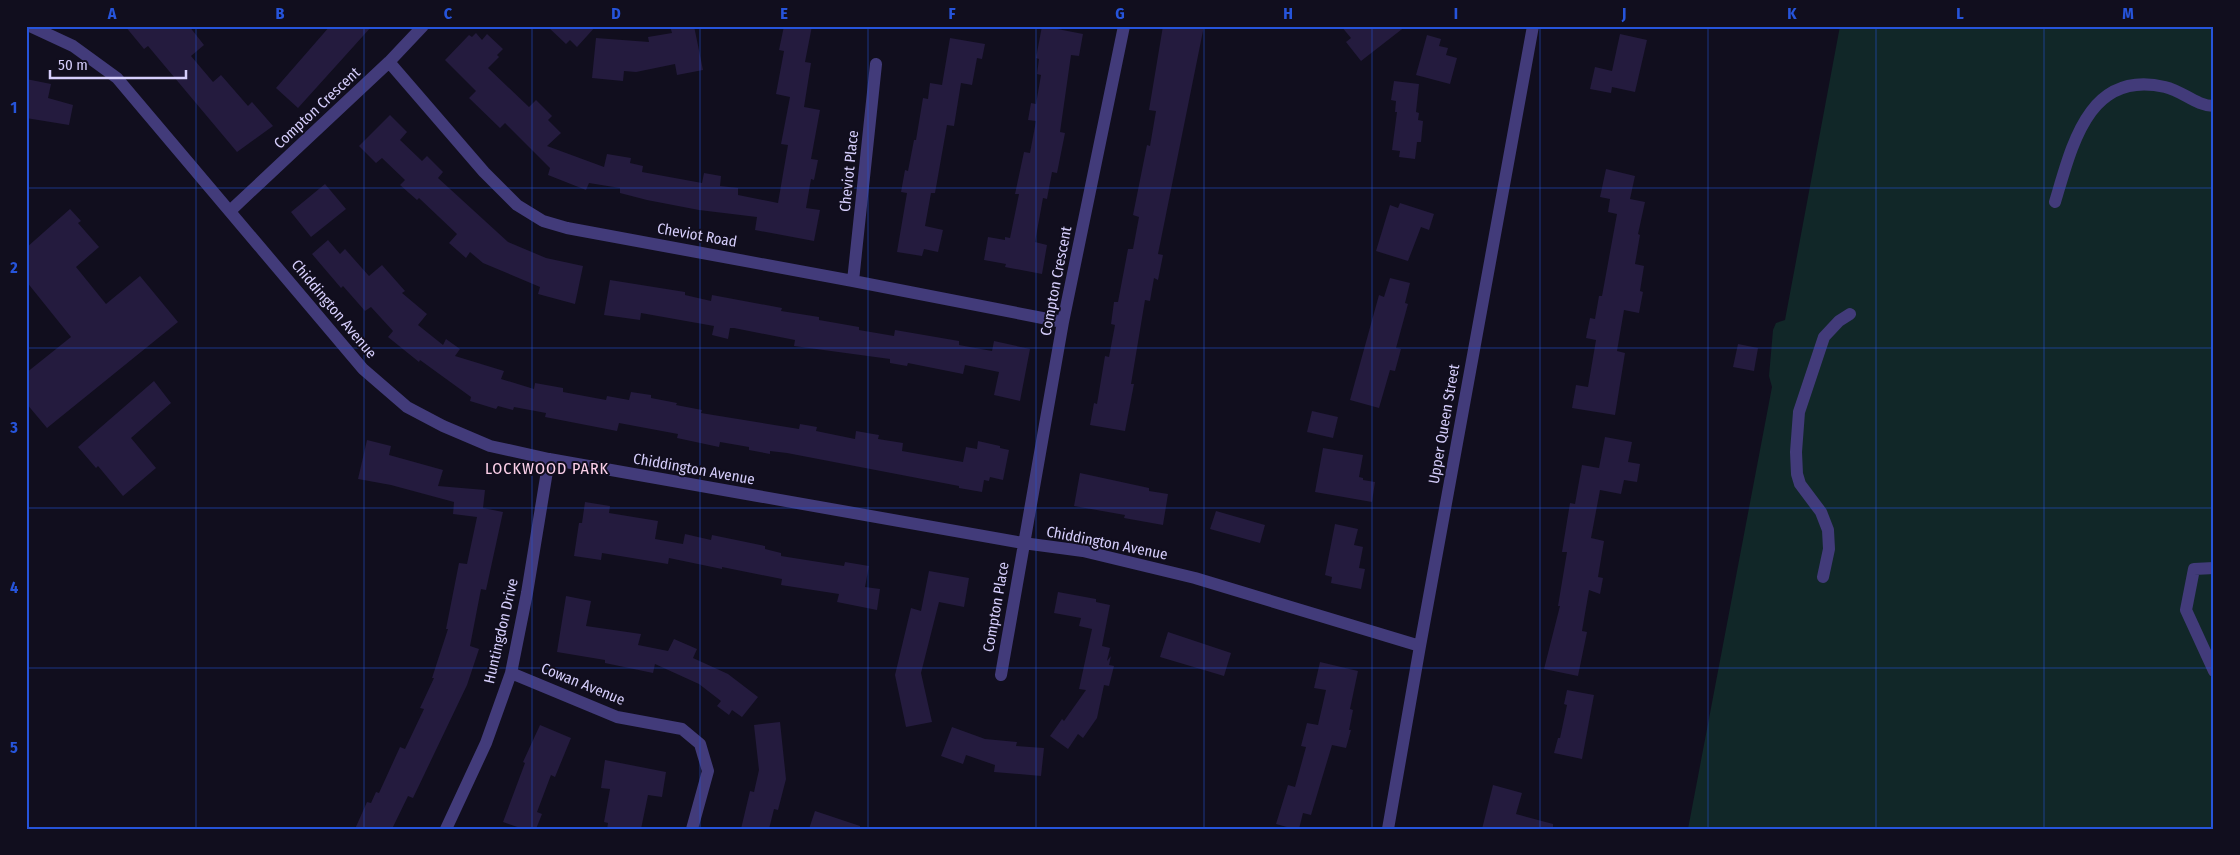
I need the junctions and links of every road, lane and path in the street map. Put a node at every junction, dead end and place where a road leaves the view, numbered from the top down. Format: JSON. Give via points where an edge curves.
{"nodes":[{"id":1,"x":30,"y":26,"type":"edge"},
{"id":2,"x":423,"y":26,"type":"edge"},
{"id":3,"x":1124,"y":26,"type":"edge"},
{"id":4,"x":1533,"y":26,"type":"edge"},
{"id":5,"x":389,"y":62,"type":"junction"},
{"id":6,"x":876,"y":64,"type":"dead end"},
{"id":7,"x":2214,"y":106,"type":"edge"},
{"id":8,"x":2055,"y":202,"type":"dead end"},
{"id":9,"x":230,"y":211,"type":"junction"},
{"id":10,"x":854,"y":281,"type":"junction"},
{"id":11,"x":1850,"y":314,"type":"dead end"},
{"id":12,"x":1064,"y":322,"type":"junction"},
{"id":13,"x":549,"y":460,"type":"junction"},
{"id":14,"x":1023,"y":543,"type":"junction"},
{"id":15,"x":2214,"y":568,"type":"edge"},
{"id":16,"x":1823,"y":577,"type":"dead end"},
{"id":17,"x":1420,"y":646,"type":"junction"},
{"id":18,"x":2214,"y":671,"type":"edge"},
{"id":19,"x":511,"y":673,"type":"junction"},
{"id":20,"x":1001,"y":675,"type":"dead end"},
{"id":21,"x":446,"y":829,"type":"edge"},
{"id":22,"x":692,"y":829,"type":"edge"},
{"id":23,"x":1388,"y":829,"type":"edge"}],
"edges":[{"from":1,"to":9,"type":"street","name":"Chiddington Avenue","via":[[72,46],[117,78]]},
{"from":2,"to":5,"type":"street","name":"Compton Crescent"},
{"from":3,"to":12,"type":"street","name":"Compton Crescent"},
{"from":4,"to":17,"type":"street","name":"Upper Queen Street"},
{"from":5,"to":9,"type":"street","name":"Compton Crescent"},
{"from":5,"to":10,"type":"street","name":"Cheviot Road","via":[[484,172],[517,205],[543,220],[567,228]]},
{"from":6,"to":10,"type":"street","name":"Cheviot Place"},
{"from":7,"to":8,"type":"street","via":[[2203,106],[2166,87],[2146,84],[2112,92],[2090,111],[2071,147]]},
{"from":9,"to":13,"type":"street","name":"Chiddington Avenue","via":[[363,370],[407,407],[490,446]]},
{"from":10,"to":12,"type":"street","name":"Cheviot Road"},
{"from":11,"to":16,"type":"street","via":[[1824,337],[1799,412],[1797,474],[1800,484],[1821,512],[1828,530],[1829,550]]},
{"from":12,"to":14,"type":"street","name":"Compton Crescent"},
{"from":13,"to":14,"type":"street","name":"Chiddington Avenue"},
{"from":13,"to":19,"type":"street","name":"Huntingdon Drive"},
{"from":14,"to":17,"type":"street","name":"Chiddington Avenue","via":[[1083,551],[1195,578]]},
{"from":14,"to":20,"type":"street","name":"Compton Place"},
{"from":15,"to":18,"type":"street","via":[[2194,569],[2186,610]]},
{"from":17,"to":23,"type":"street","name":"Upper Queen Street"},
{"from":19,"to":21,"type":"street","name":"Huntingdon Drive","via":[[486,743]]},
{"from":19,"to":22,"type":"street","name":"Cowan Avenue","via":[[617,717],[682,729],[700,744],[708,771]]}]}
